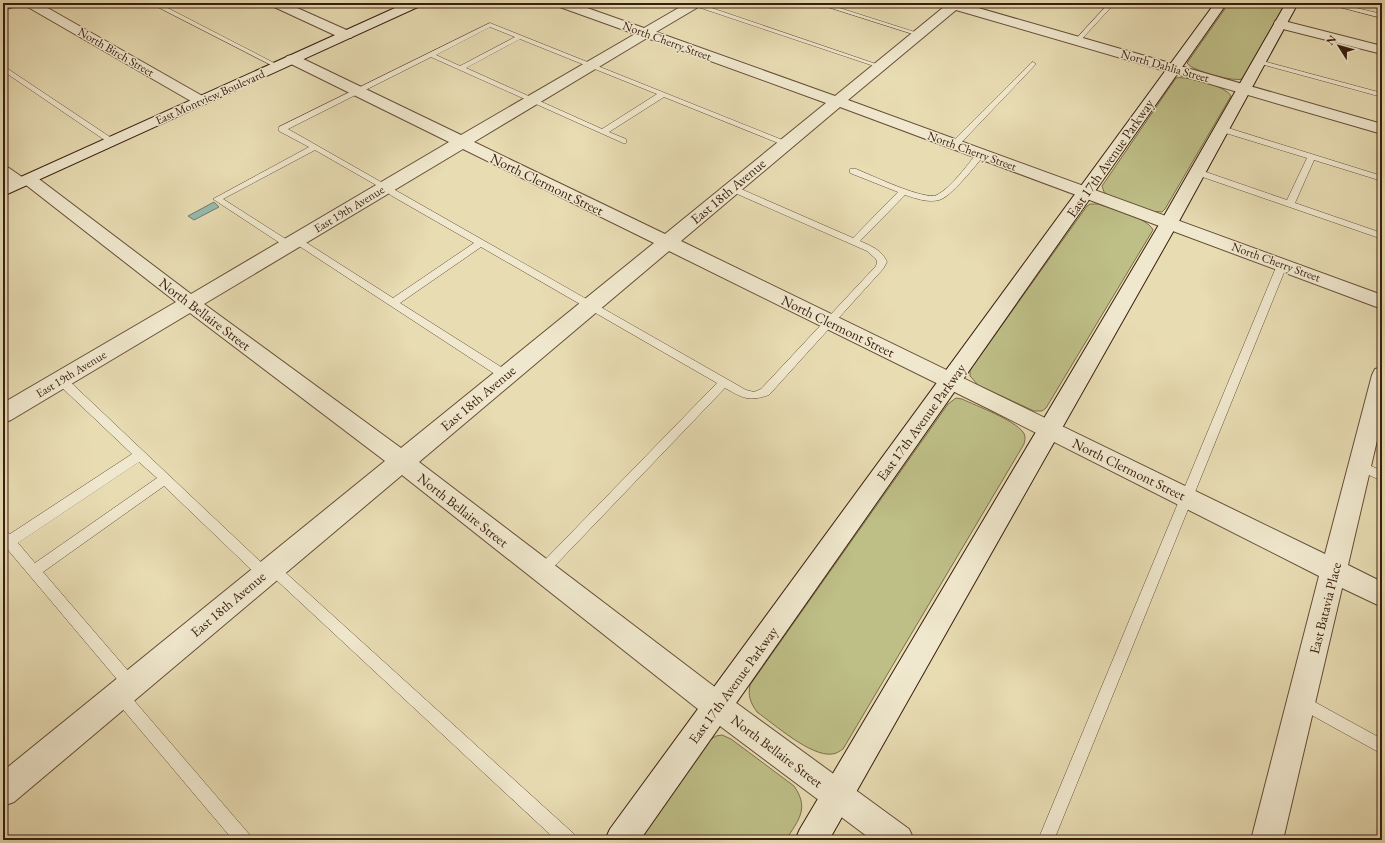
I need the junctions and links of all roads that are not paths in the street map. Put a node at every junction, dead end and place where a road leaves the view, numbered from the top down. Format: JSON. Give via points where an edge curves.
{"nodes":[{"id":1,"x":12,"y":3,"type":"edge"},
{"id":2,"x":30,"y":3,"type":"edge"},
{"id":3,"x":153,"y":3,"type":"edge"},
{"id":4,"x":276,"y":3,"type":"edge"},
{"id":5,"x":562,"y":3,"type":"edge"},
{"id":6,"x":818,"y":3,"type":"edge"},
{"id":7,"x":1112,"y":3,"type":"edge"},
{"id":8,"x":1221,"y":3,"type":"edge"},
{"id":9,"x":1292,"y":3,"type":"edge"},
{"id":10,"x":1327,"y":3,"type":"edge"},
{"id":11,"x":408,"y":4,"type":"edge"},
{"id":12,"x":695,"y":4,"type":"edge"},
{"id":13,"x":950,"y":4,"type":"edge"},
{"id":14,"x":3,"y":6,"type":"edge"},
{"id":15,"x":1008,"y":8,"type":"dead end"},
{"id":16,"x":1382,"y":16,"type":"edge"},
{"id":17,"x":997,"y":18,"type":"junction"},
{"id":18,"x":1280,"y":24,"type":"junction"},
{"id":19,"x":644,"y":33,"type":"junction"},
{"id":20,"x":918,"y":34,"type":"junction"},
{"id":21,"x":346,"y":35,"type":"junction"},
{"id":22,"x":520,"y":37,"type":"junction"},
{"id":23,"x":1077,"y":41,"type":"junction"},
{"id":24,"x":1382,"y":50,"type":"edge"},
{"id":25,"x":431,"y":55,"type":"junction"},
{"id":26,"x":1259,"y":62,"type":"junction"},
{"id":27,"x":285,"y":63,"type":"junction"},
{"id":28,"x":1033,"y":64,"type":"dead end"},
{"id":29,"x":591,"y":65,"type":"junction"},
{"id":30,"x":879,"y":66,"type":"junction"},
{"id":31,"x":3,"y":68,"type":"edge"},
{"id":32,"x":461,"y":68,"type":"junction"},
{"id":33,"x":1173,"y":68,"type":"junction"},
{"id":34,"x":1244,"y":89,"type":"junction"},
{"id":35,"x":357,"y":91,"type":"junction"},
{"id":36,"x":663,"y":94,"type":"junction"},
{"id":37,"x":1382,"y":95,"type":"edge"},
{"id":38,"x":532,"y":100,"type":"junction"},
{"id":39,"x":201,"y":101,"type":"junction"},
{"id":40,"x":836,"y":101,"type":"junction"},
{"id":41,"x":1222,"y":129,"type":"junction"},
{"id":42,"x":1382,"y":129,"type":"edge"},
{"id":43,"x":603,"y":132,"type":"junction"},
{"id":44,"x":112,"y":141,"type":"junction"},
{"id":45,"x":623,"y":141,"type":"dead end"},
{"id":46,"x":462,"y":142,"type":"junction"},
{"id":47,"x":786,"y":143,"type":"junction"},
{"id":48,"x":955,"y":144,"type":"junction"},
{"id":49,"x":315,"y":147,"type":"junction"},
{"id":50,"x":981,"y":154,"type":"junction"},
{"id":51,"x":1311,"y":157,"type":"junction"},
{"id":52,"x":3,"y":171,"type":"edge"},
{"id":53,"x":854,"y":171,"type":"dead end"},
{"id":54,"x":1197,"y":172,"type":"junction"},
{"id":55,"x":1382,"y":179,"type":"edge"},
{"id":56,"x":24,"y":181,"type":"junction"},
{"id":57,"x":386,"y":187,"type":"junction"},
{"id":58,"x":731,"y":188,"type":"junction"},
{"id":59,"x":3,"y":191,"type":"edge"},
{"id":60,"x":904,"y":191,"type":"junction"},
{"id":61,"x":1086,"y":192,"type":"junction"},
{"id":62,"x":1290,"y":204,"type":"junction"},
{"id":63,"x":1169,"y":223,"type":"junction"},
{"id":64,"x":1382,"y":236,"type":"edge"},
{"id":65,"x":666,"y":242,"type":"junction"},
{"id":66,"x":854,"y":242,"type":"junction"},
{"id":67,"x":292,"y":243,"type":"junction"},
{"id":68,"x":480,"y":243,"type":"junction"},
{"id":69,"x":1282,"y":265,"type":"junction"},
{"id":70,"x":1382,"y":302,"type":"edge"},
{"id":71,"x":190,"y":303,"type":"junction"},
{"id":72,"x":393,"y":303,"type":"junction"},
{"id":73,"x":590,"y":305,"type":"junction"},
{"id":74,"x":830,"y":322,"type":"junction"},
{"id":75,"x":505,"y":375,"type":"junction"},
{"id":76,"x":61,"y":380,"type":"junction"},
{"id":77,"x":950,"y":380,"type":"junction"},
{"id":78,"x":1381,"y":380,"type":"edge"},
{"id":79,"x":724,"y":382,"type":"junction"},
{"id":80,"x":3,"y":414,"type":"edge"},
{"id":81,"x":1048,"y":429,"type":"junction"},
{"id":82,"x":140,"y":455,"type":"junction"},
{"id":83,"x":401,"y":461,"type":"junction"},
{"id":84,"x":1371,"y":471,"type":"edge"},
{"id":85,"x":166,"y":479,"type":"junction"},
{"id":86,"x":1187,"y":498,"type":"junction"},
{"id":87,"x":6,"y":539,"type":"edge"},
{"id":88,"x":34,"y":571,"type":"junction"},
{"id":89,"x":268,"y":571,"type":"junction"},
{"id":90,"x":542,"y":571,"type":"junction"},
{"id":91,"x":1334,"y":571,"type":"junction"},
{"id":92,"x":1382,"y":595,"type":"edge"},
{"id":93,"x":126,"y":690,"type":"junction"},
{"id":94,"x":1301,"y":702,"type":"junction"},
{"id":95,"x":718,"y":706,"type":"junction"},
{"id":96,"x":1382,"y":747,"type":"edge"},
{"id":97,"x":3,"y":791,"type":"edge"},
{"id":98,"x":837,"y":795,"type":"junction"},
{"id":99,"x":243,"y":840,"type":"edge"},
{"id":100,"x":568,"y":840,"type":"edge"},
{"id":101,"x":621,"y":840,"type":"edge"},
{"id":102,"x":811,"y":840,"type":"edge"},
{"id":103,"x":898,"y":840,"type":"edge"},
{"id":104,"x":1046,"y":840,"type":"edge"},
{"id":105,"x":1266,"y":840,"type":"edge"}],
"edges":[{"from":1,"to":14,"type":"street"},
{"from":2,"to":39,"type":"street","name":"North Birch Street"},
{"from":3,"to":27,"type":"lane"},
{"from":4,"to":21,"type":"street"},
{"from":5,"to":19,"type":"street","name":"North Cherry Street"},
{"from":6,"to":20,"type":"lane"},
{"from":7,"to":23,"type":"lane"},
{"from":8,"to":33,"type":"street","name":"East 17th Avenue Parkway"},
{"from":9,"to":18,"type":"street"},
{"from":10,"to":16,"type":"lane"},
{"from":11,"to":21,"type":"street","name":"East Montview Boulevard"},
{"from":12,"to":19,"type":"street","name":"East 19th Avenue"},
{"from":12,"to":30,"type":"lane"},
{"from":13,"to":17,"type":"street","name":"North Dahlia Street"},
{"from":13,"to":20,"type":"street","name":"East 18th Avenue"},
{"from":15,"to":17,"type":"street"},
{"from":17,"to":23,"type":"street","name":"North Dahlia Street"},
{"from":18,"to":24,"type":"street"},
{"from":18,"to":26,"type":"street"},
{"from":19,"to":29,"type":"street","name":"East 19th Avenue"},
{"from":19,"to":40,"type":"street","name":"North Cherry Street"},
{"from":20,"to":30,"type":"street","name":"East 18th Avenue"},
{"from":21,"to":27,"type":"street","name":"East Montview Boulevard"},
{"from":22,"to":25,"type":"lane","via":[[490,25]]},
{"from":22,"to":29,"type":"lane"},
{"from":22,"to":32,"type":"lane"},
{"from":23,"to":33,"type":"street","name":"North Dahlia Street"},
{"from":25,"to":32,"type":"lane"},
{"from":25,"to":35,"type":"lane"},
{"from":26,"to":34,"type":"street"},
{"from":26,"to":37,"type":"lane"},
{"from":27,"to":35,"type":"street","name":"North Clermont Street"},
{"from":27,"to":39,"type":"street","name":"East Montview Boulevard"},
{"from":28,"to":48,"type":"lane"},
{"from":29,"to":36,"type":"lane"},
{"from":29,"to":38,"type":"street","name":"East 19th Avenue"},
{"from":30,"to":40,"type":"street","name":"East 18th Avenue"},
{"from":31,"to":44,"type":"lane"},
{"from":32,"to":38,"type":"lane"},
{"from":33,"to":34,"type":"street","name":"North Dahlia Street"},
{"from":33,"to":61,"type":"street","name":"East 17th Avenue Parkway"},
{"from":34,"to":41,"type":"street"},
{"from":34,"to":42,"type":"street","name":"North Dahlia Street"},
{"from":35,"to":46,"type":"street","name":"North Clermont Street"},
{"from":35,"to":49,"type":"lane","via":[[282,129]]},
{"from":36,"to":43,"type":"lane"},
{"from":36,"to":47,"type":"lane"},
{"from":38,"to":43,"type":"lane"},
{"from":38,"to":46,"type":"street","name":"East 19th Avenue"},
{"from":39,"to":44,"type":"street","name":"East Montview Boulevard"},
{"from":40,"to":47,"type":"street","name":"East 18th Avenue"},
{"from":40,"to":48,"type":"street","name":"North Cherry Street"},
{"from":41,"to":51,"type":"lane"},
{"from":41,"to":54,"type":"street"},
{"from":43,"to":45,"type":"lane"},
{"from":44,"to":56,"type":"street","name":"East Montview Boulevard"},
{"from":46,"to":57,"type":"street","name":"East 19th Avenue"},
{"from":46,"to":65,"type":"street","name":"North Clermont Street"},
{"from":47,"to":58,"type":"street","name":"East 18th Avenue"},
{"from":48,"to":50,"type":"street","name":"North Cherry Street"},
{"from":49,"to":57,"type":"lane"},
{"from":49,"to":67,"type":"lane","via":[[218,199]]},
{"from":50,"to":60,"type":"lane","via":[[939,198],[926,199]]},
{"from":50,"to":61,"type":"street","name":"North Cherry Street"},
{"from":51,"to":55,"type":"lane"},
{"from":51,"to":62,"type":"lane"},
{"from":52,"to":56,"type":"street","name":"North Bellaire Street"},
{"from":53,"to":60,"type":"lane"},
{"from":54,"to":62,"type":"lane"},
{"from":54,"to":63,"type":"street"},
{"from":56,"to":59,"type":"street","name":"East Montview Boulevard"},
{"from":56,"to":71,"type":"street","name":"North Bellaire Street"},
{"from":57,"to":67,"type":"street","name":"East 19th Avenue"},
{"from":57,"to":68,"type":"lane"},
{"from":58,"to":65,"type":"street","name":"East 18th Avenue"},
{"from":58,"to":66,"type":"lane"},
{"from":60,"to":66,"type":"lane"},
{"from":61,"to":63,"type":"street","name":"North Cherry Street"},
{"from":61,"to":77,"type":"street","name":"East 17th Avenue Parkway"},
{"from":62,"to":64,"type":"lane"},
{"from":63,"to":69,"type":"street","name":"North Cherry Street"},
{"from":63,"to":81,"type":"street"},
{"from":65,"to":73,"type":"street","name":"East 18th Avenue"},
{"from":65,"to":74,"type":"street","name":"North Clermont Street"},
{"from":66,"to":74,"type":"lane","via":[[876,253],[882,262]]},
{"from":67,"to":71,"type":"street","name":"East 19th Avenue"},
{"from":67,"to":72,"type":"lane"},
{"from":68,"to":72,"type":"lane"},
{"from":68,"to":73,"type":"lane"},
{"from":69,"to":70,"type":"street","name":"North Cherry Street"},
{"from":69,"to":86,"type":"lane"},
{"from":71,"to":76,"type":"street","name":"East 19th Avenue"},
{"from":71,"to":83,"type":"street","name":"North Bellaire Street"},
{"from":72,"to":75,"type":"lane"},
{"from":73,"to":75,"type":"street","name":"East 18th Avenue"},
{"from":73,"to":79,"type":"lane"},
{"from":74,"to":77,"type":"street","name":"North Clermont Street"},
{"from":74,"to":79,"type":"lane","via":[[765,392],[754,396],[748,395]]},
{"from":75,"to":83,"type":"street","name":"East 18th Avenue"},
{"from":76,"to":80,"type":"street","name":"East 19th Avenue"},
{"from":76,"to":82,"type":"lane"},
{"from":77,"to":81,"type":"street","name":"North Clermont Street"},
{"from":77,"to":95,"type":"street","name":"East 17th Avenue Parkway"},
{"from":78,"to":84,"type":"street","name":"East Batavia Place"},
{"from":79,"to":90,"type":"lane"},
{"from":81,"to":86,"type":"street","name":"North Clermont Street"},
{"from":81,"to":98,"type":"street"},
{"from":82,"to":85,"type":"lane"},
{"from":82,"to":87,"type":"lane"},
{"from":83,"to":89,"type":"street","name":"East 18th Avenue"},
{"from":83,"to":90,"type":"street","name":"North Bellaire Street"},
{"from":84,"to":91,"type":"street","name":"East Batavia Place"},
{"from":85,"to":88,"type":"lane"},
{"from":85,"to":89,"type":"lane"},
{"from":86,"to":91,"type":"street","name":"North Clermont Street"},
{"from":86,"to":104,"type":"lane"},
{"from":87,"to":88,"type":"lane"},
{"from":88,"to":93,"type":"lane"},
{"from":89,"to":93,"type":"street","name":"East 18th Avenue"},
{"from":89,"to":100,"type":"lane"},
{"from":90,"to":95,"type":"street","name":"North Bellaire Street"},
{"from":91,"to":92,"type":"street","name":"North Clermont Street"},
{"from":91,"to":94,"type":"street","name":"East Batavia Place"},
{"from":93,"to":97,"type":"street","name":"East 18th Avenue"},
{"from":93,"to":99,"type":"lane"},
{"from":94,"to":96,"type":"lane"},
{"from":94,"to":105,"type":"street","name":"East Batavia Place"},
{"from":95,"to":98,"type":"street","name":"North Bellaire Street"},
{"from":95,"to":101,"type":"street","name":"East 17th Avenue Parkway"},
{"from":98,"to":102,"type":"street"},
{"from":98,"to":103,"type":"street","name":"North Bellaire Street"}]}
